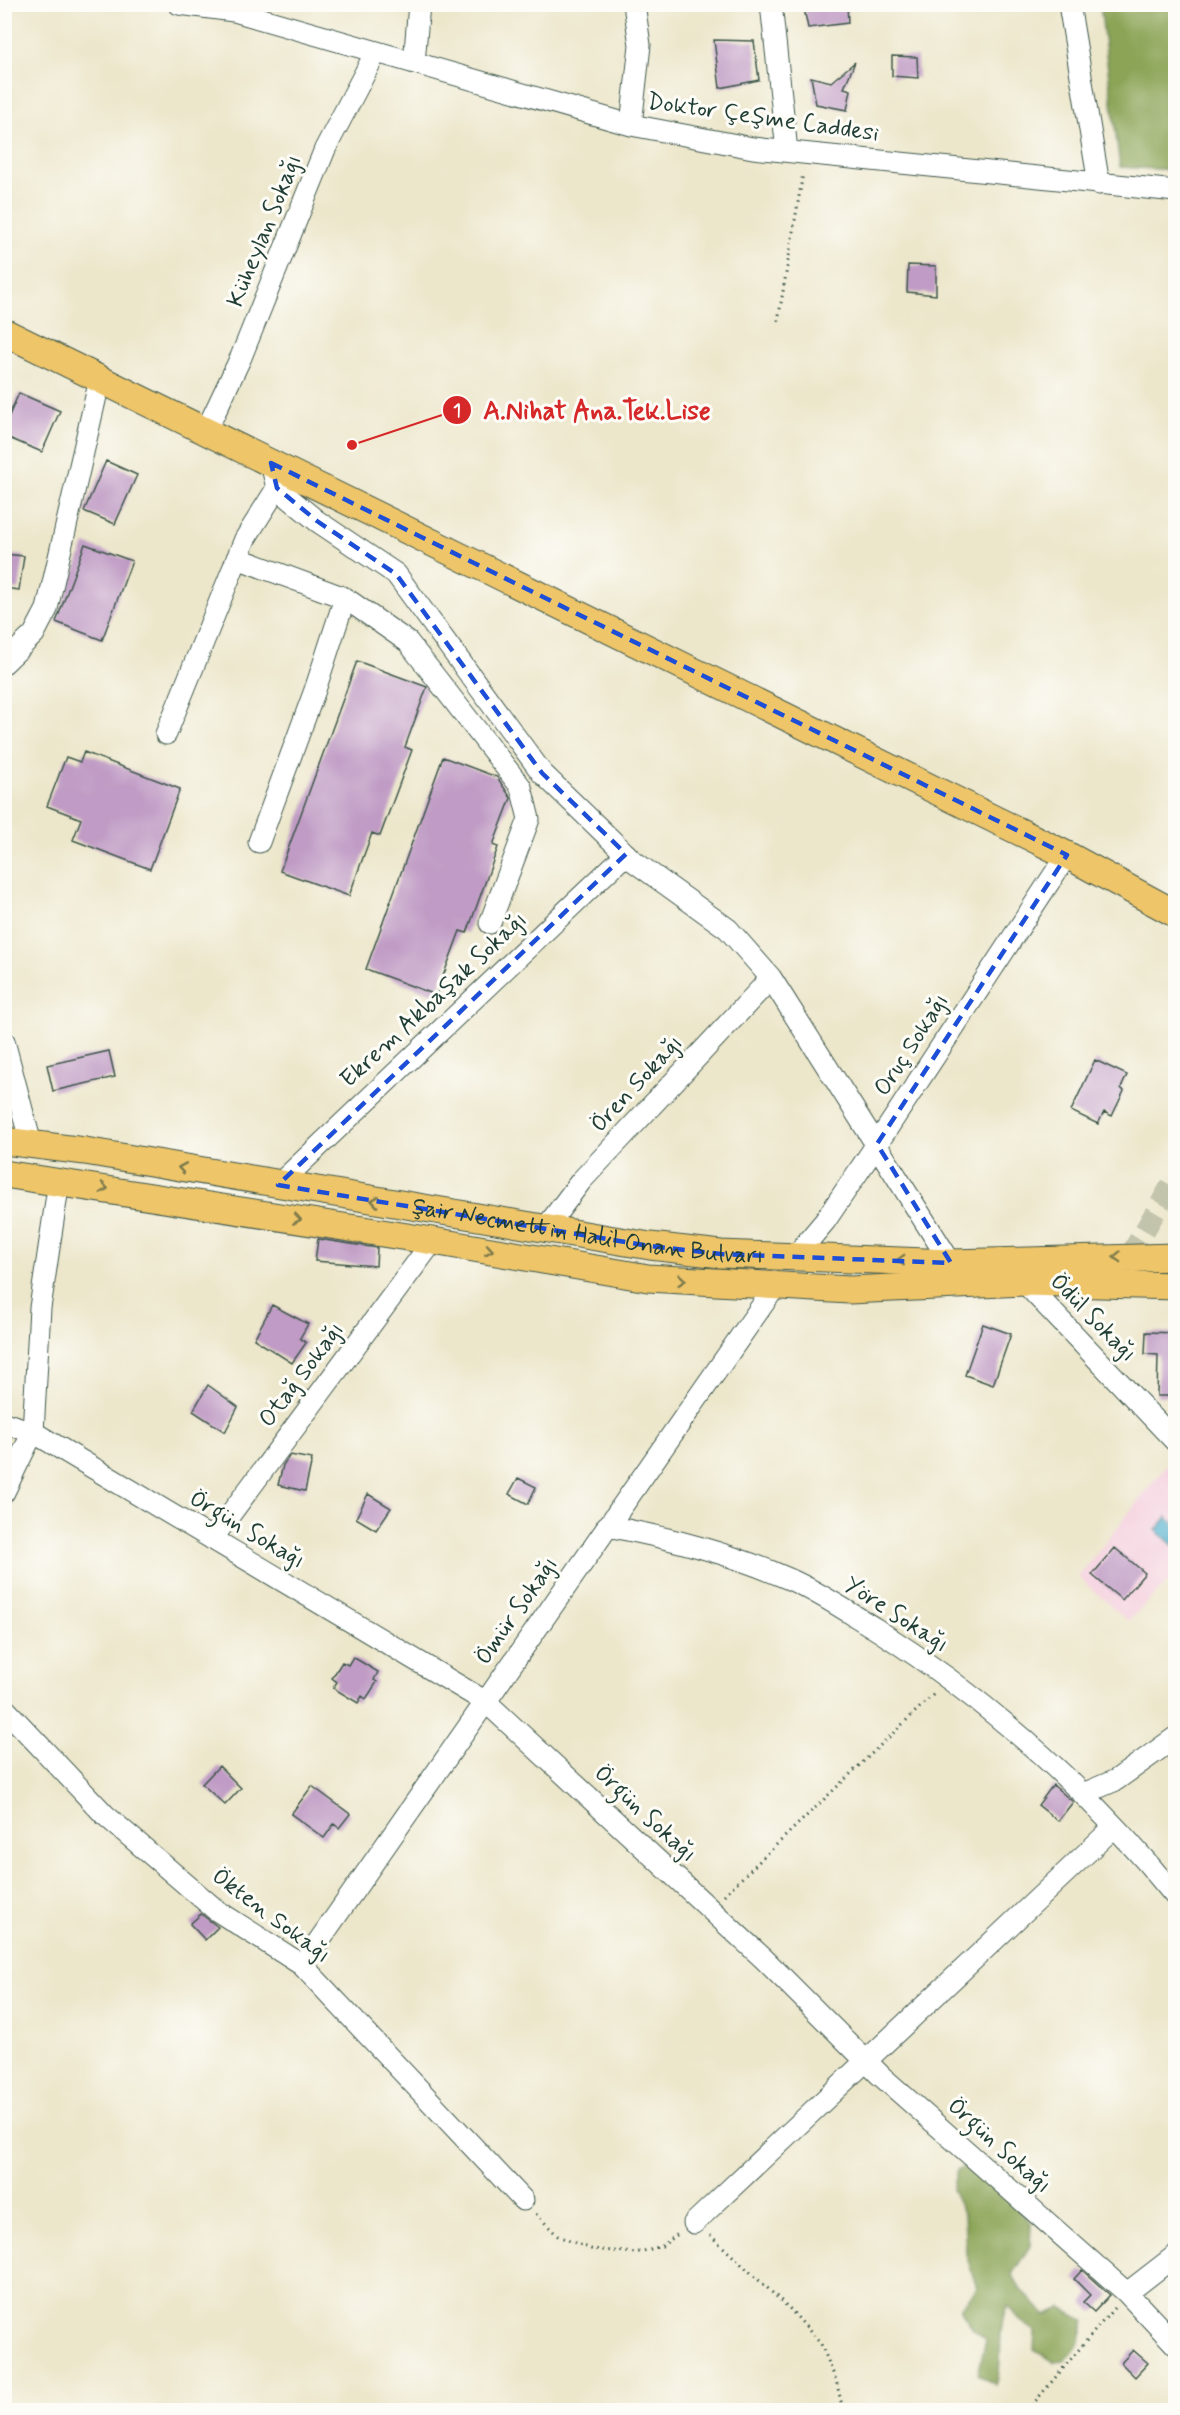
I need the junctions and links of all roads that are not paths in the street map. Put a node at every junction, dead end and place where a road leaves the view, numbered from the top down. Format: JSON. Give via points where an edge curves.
{"nodes":[{"id":1,"x":179,"y":4,"type":"edge"},
{"id":2,"x":420,"y":4,"type":"edge"},
{"id":3,"x":634,"y":4,"type":"edge"},
{"id":4,"x":771,"y":4,"type":"edge"},
{"id":5,"x":1069,"y":4,"type":"edge"},
{"id":6,"x":376,"y":52,"type":"junction"},
{"id":7,"x":414,"y":63,"type":"junction"},
{"id":8,"x":631,"y":125,"type":"junction"},
{"id":9,"x":797,"y":152,"type":"junction"},
{"id":10,"x":1099,"y":184,"type":"junction"},
{"id":11,"x":1176,"y":191,"type":"edge"},
{"id":12,"x":4,"y":332,"type":"edge"},
{"id":13,"x":100,"y":379,"type":"junction"},
{"id":14,"x":206,"y":431,"type":"junction"},
{"id":15,"x":274,"y":475,"type":"junction"},
{"id":16,"x":237,"y":558,"type":"junction"},
{"id":17,"x":345,"y":598,"type":"junction"},
{"id":18,"x":4,"y":663,"type":"edge"},
{"id":19,"x":166,"y":734,"type":"dead end"},
{"id":20,"x":259,"y":842,"type":"dead end"},
{"id":21,"x":626,"y":854,"type":"junction"},
{"id":22,"x":1067,"y":855,"type":"junction"},
{"id":23,"x":1176,"y":914,"type":"edge"},
{"id":24,"x":490,"y":923,"type":"dead end"},
{"id":25,"x":771,"y":978,"type":"junction"},
{"id":26,"x":4,"y":1041,"type":"edge"},
{"id":27,"x":4,"y":1141,"type":"edge"},
{"id":28,"x":31,"y":1144,"type":"junction"},
{"id":29,"x":877,"y":1144,"type":"junction"},
{"id":30,"x":4,"y":1174,"type":"edge"},
{"id":31,"x":59,"y":1181,"type":"junction"},
{"id":32,"x":278,"y":1185,"type":"junction"},
{"id":33,"x":545,"y":1229,"type":"junction"},
{"id":34,"x":433,"y":1241,"type":"junction"},
{"id":35,"x":1176,"y":1257,"type":"edge"},
{"id":36,"x":794,"y":1258,"type":"junction"},
{"id":37,"x":951,"y":1263,"type":"junction"},
{"id":38,"x":1024,"y":1282,"type":"junction"},
{"id":39,"x":1176,"y":1286,"type":"edge"},
{"id":40,"x":775,"y":1287,"type":"junction"},
{"id":41,"x":4,"y":1423,"type":"edge"},
{"id":42,"x":33,"y":1432,"type":"junction"},
{"id":43,"x":1176,"y":1442,"type":"edge"},
{"id":44,"x":4,"y":1492,"type":"edge"},
{"id":45,"x":607,"y":1526,"type":"junction"},
{"id":46,"x":212,"y":1539,"type":"junction"},
{"id":47,"x":486,"y":1702,"type":"junction"},
{"id":48,"x":4,"y":1708,"type":"edge"},
{"id":49,"x":1176,"y":1737,"type":"edge"},
{"id":50,"x":1083,"y":1794,"type":"junction"},
{"id":51,"x":1113,"y":1828,"type":"junction"},
{"id":52,"x":1176,"y":1898,"type":"edge"},
{"id":53,"x":302,"y":1965,"type":"junction"},
{"id":54,"x":865,"y":2060,"type":"junction"},
{"id":55,"x":523,"y":2200,"type":"road end"},
{"id":56,"x":694,"y":2223,"type":"road end"},
{"id":57,"x":1176,"y":2255,"type":"edge"},
{"id":58,"x":1127,"y":2293,"type":"junction"},
{"id":59,"x":1176,"y":2345,"type":"edge"}],
"edges":[{"from":1,"to":6,"type":"street","name":"Doktor Çeşme Caddesi","via":[[234,11]]},
{"from":2,"to":7,"type":"street"},
{"from":3,"to":8,"type":"street","via":[[640,45]]},
{"from":4,"to":9,"type":"street"},
{"from":5,"to":10,"type":"street"},
{"from":6,"to":7,"type":"street","name":"Doktor Çeşme Caddesi"},
{"from":6,"to":14,"type":"street","name":"Küheylan Sokağı","via":[[325,149],[241,357]]},
{"from":7,"to":8,"type":"street","name":"Doktor Çeşme Caddesi"},
{"from":8,"to":9,"type":"street","name":"Doktor Çeşme Caddesi","via":[[753,148]]},
{"from":9,"to":10,"type":"street","name":"Doktor Çeşme Caddesi"},
{"from":10,"to":11,"type":"street","name":"Doktor Çeşme Caddesi"},
{"from":12,"to":13,"type":"main road"},
{"from":13,"to":14,"type":"main road"},
{"from":13,"to":18,"type":"street","via":[[46,609],[34,634]]},
{"from":14,"to":15,"type":"main road"},
{"from":15,"to":16,"type":"street"},
{"from":15,"to":21,"type":"street","via":[[316,521],[396,574],[542,773]]},
{"from":15,"to":22,"type":"main road"},
{"from":16,"to":17,"type":"street"},
{"from":16,"to":19,"type":"street"},
{"from":17,"to":20,"type":"street"},
{"from":17,"to":24,"type":"street","via":[[408,642],[521,787],[529,819]]},
{"from":21,"to":25,"type":"street","via":[[728,929]]},
{"from":21,"to":32,"type":"street","name":"Ekrem Akbaşak Sokağı"},
{"from":22,"to":23,"type":"main road"},
{"from":22,"to":29,"type":"street","name":"Oruç Sokağı"},
{"from":25,"to":29,"type":"street"},
{"from":25,"to":33,"type":"street","name":"Ören Sokağı","via":[[581,1180]]},
{"from":26,"to":28,"type":"street"},
{"from":27,"to":28,"type":"main road","name":"Şair Necmettin Halil Onan Bulvarı"},
{"from":32,"to":28,"type":"main road","name":"Şair Necmettin Halil Onan Bulvarı","one_way":true},
{"from":29,"to":36,"type":"street","name":"Oruç Sokağı","via":[[825,1221]]},
{"from":29,"to":37,"type":"street"},
{"from":30,"to":31,"type":"main road","name":"Şair Necmettin Halil Onan Bulvarı"},
{"from":31,"to":34,"type":"main road","name":"Şair Necmettin Halil Onan Bulvarı","one_way":true},
{"from":31,"to":42,"type":"street","via":[[40,1308]]},
{"from":33,"to":32,"type":"main road","name":"Şair Necmettin Halil Onan Bulvarı","one_way":true},
{"from":33,"to":36,"type":"main road","name":"Şair Necmettin Halil Onan Bulvarı","via":[[650,1246]]},
{"from":34,"to":40,"type":"main road","name":"Şair Necmettin Halil Onan Bulvarı","one_way":true,"via":[[648,1278]]},
{"from":34,"to":46,"type":"street","name":"Otağ Sokağı"},
{"from":35,"to":37,"type":"main road","name":"Şair Necmettin Halil Onan Bulvarı","one_way":true},
{"from":37,"to":36,"type":"main road","name":"Şair Necmettin Halil Onan Bulvarı","one_way":true},
{"from":38,"to":39,"type":"main road","name":"Şair Necmettin Halil Onan Bulvarı"},
{"from":38,"to":40,"type":"main road","name":"Şair Necmettin Halil Onan Bulvarı","via":[[849,1290]]},
{"from":38,"to":43,"type":"street","name":"Ödül Sokağı"},
{"from":40,"to":45,"type":"street","name":"Ömür Sokağı"},
{"from":41,"to":42,"type":"street","name":"Örgün Sokağı"},
{"from":42,"to":44,"type":"street"},
{"from":42,"to":46,"type":"street","name":"Örgün Sokağı"},
{"from":45,"to":47,"type":"street","name":"Ömür Sokağı"},
{"from":45,"to":50,"type":"street","name":"Yöre Sokağı","via":[[722,1553],[792,1580],[905,1648],[1004,1722]]},
{"from":46,"to":47,"type":"street","name":"Örgün Sokağı"},
{"from":47,"to":53,"type":"street","name":"Ömür Sokağı"},
{"from":47,"to":54,"type":"street","name":"Örgün Sokağı","via":[[710,1909]]},
{"from":48,"to":53,"type":"street","name":"Ökten Sokağı","via":[[105,1815],[216,1910]]},
{"from":49,"to":50,"type":"street","via":[[1116,1780]]},
{"from":50,"to":51,"type":"street","name":"Yöre Sokağı"},
{"from":51,"to":52,"type":"street","name":"Yöre Sokağı"},
{"from":51,"to":54,"type":"street"},
{"from":53,"to":55,"type":"street","name":"Ökten Sokağı"},
{"from":54,"to":56,"type":"street"},
{"from":54,"to":58,"type":"street","name":"Örgün Sokağı"},
{"from":57,"to":58,"type":"street"},
{"from":58,"to":59,"type":"street","name":"Örgün Sokağı"}]}
